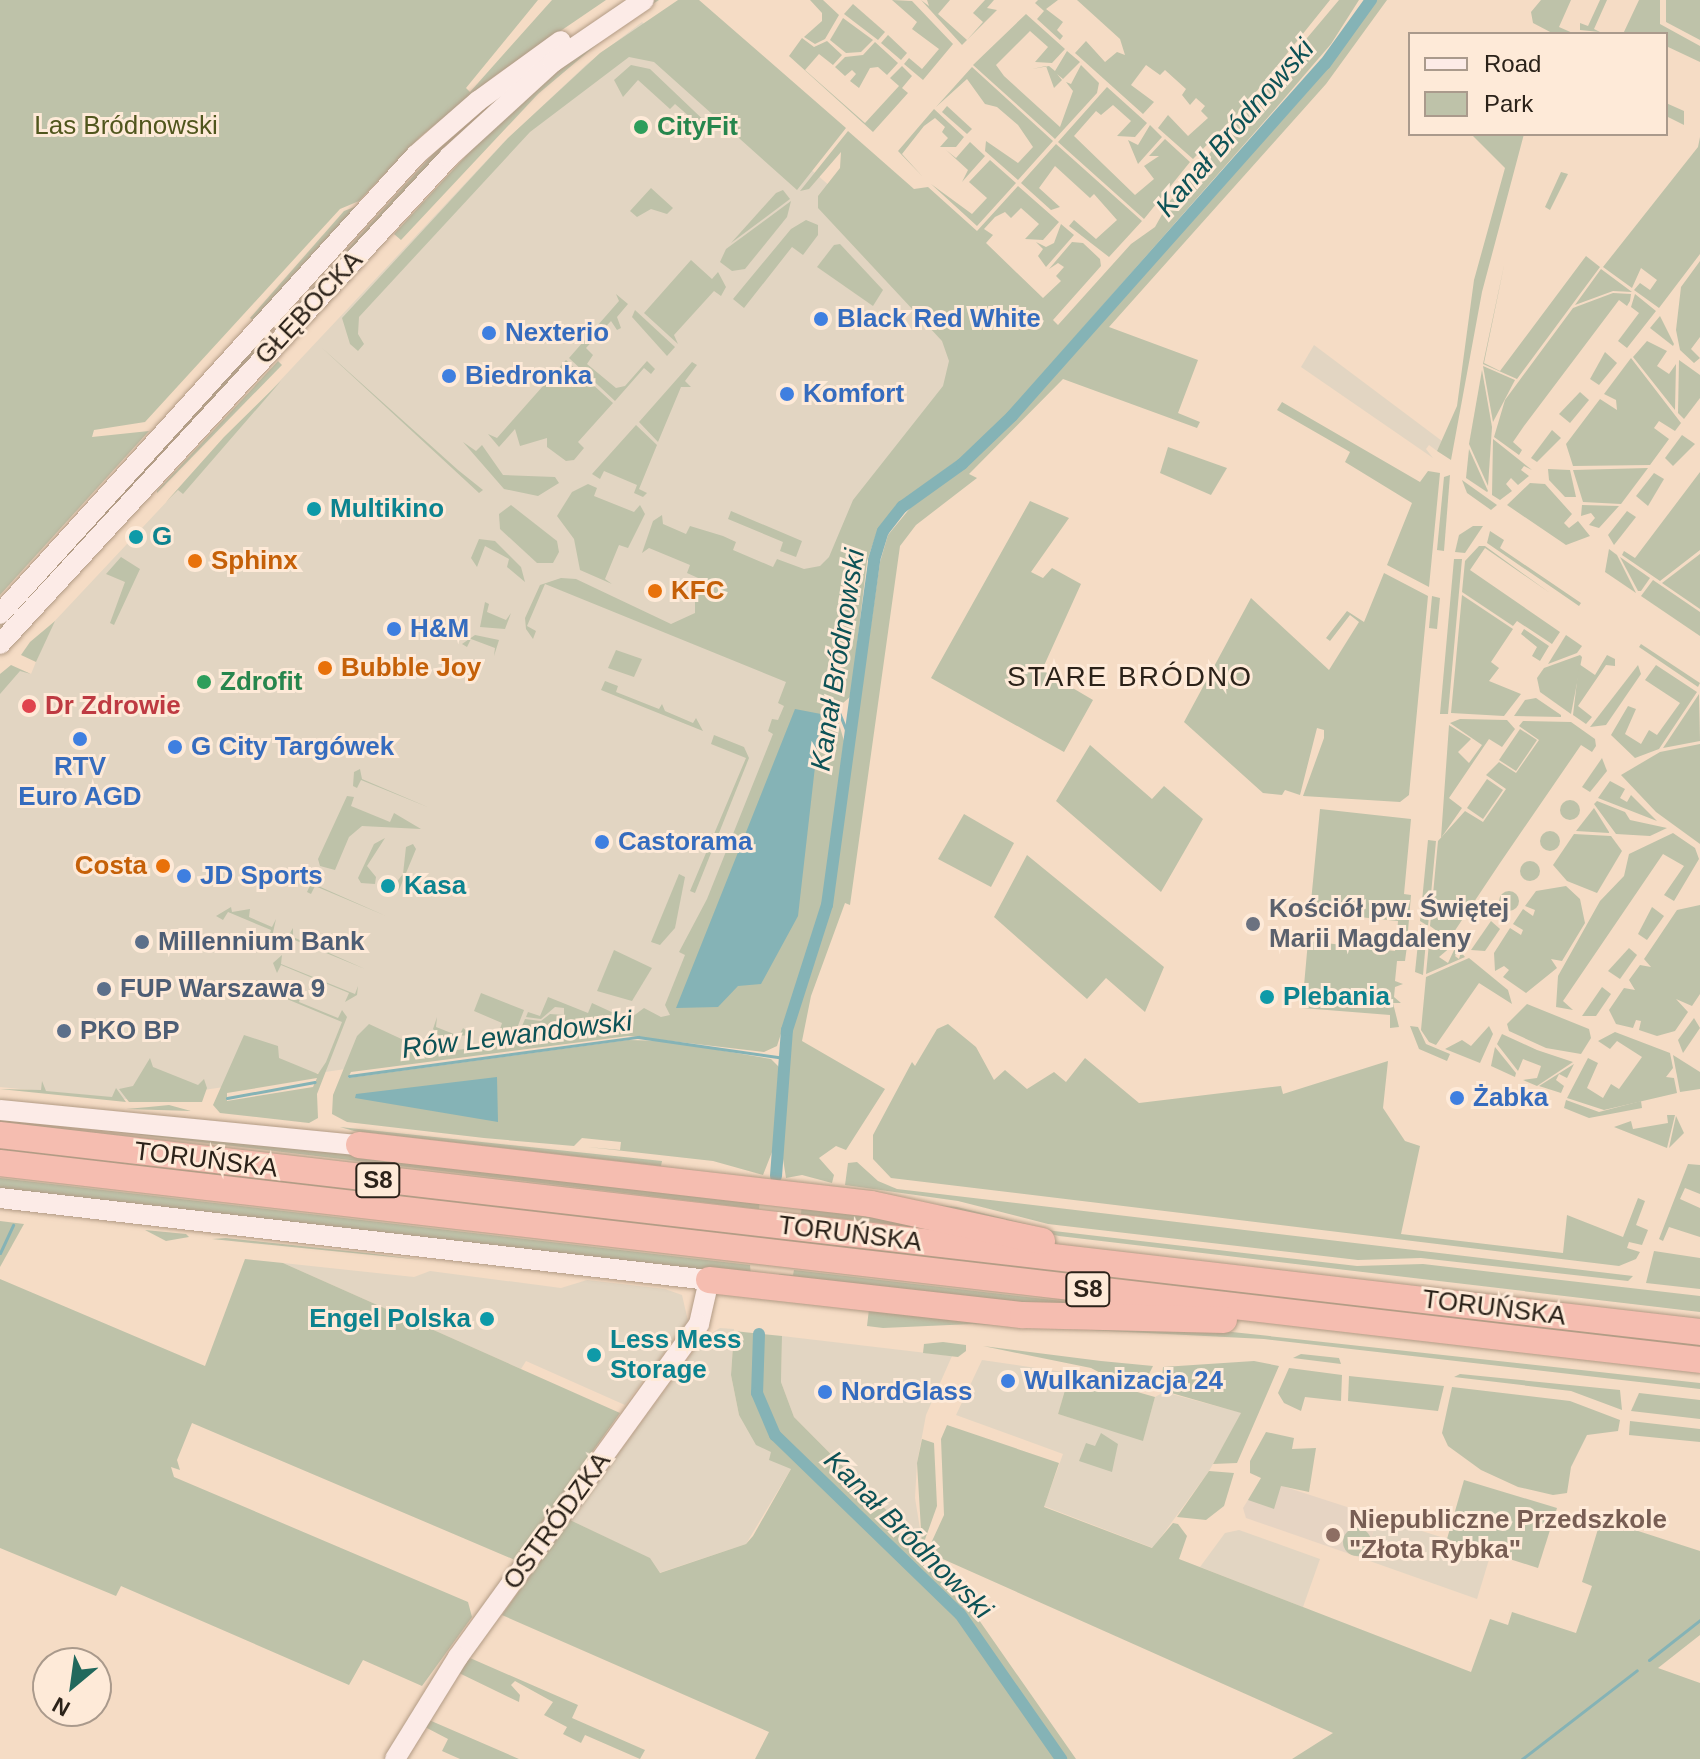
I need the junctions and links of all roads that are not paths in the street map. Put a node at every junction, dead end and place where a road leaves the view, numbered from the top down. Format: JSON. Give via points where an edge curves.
{"nodes":[{"id":1,"x":624,"y":0,"type":"edge"},
{"id":2,"x":644,"y":0,"type":"edge"},
{"id":3,"x":0,"y":614,"type":"edge"},
{"id":4,"x":0,"y":644,"type":"edge"},
{"id":5,"x":0,"y":1110,"type":"edge"},
{"id":6,"x":0,"y":1135,"type":"edge"},
{"id":7,"x":359,"y":1145,"type":"joint"},
{"id":8,"x":0,"y":1163,"type":"edge"},
{"id":9,"x":0,"y":1198,"type":"edge"},
{"id":10,"x":1210,"y":1276,"type":"junction"},
{"id":11,"x":709,"y":1280,"type":"junction"},
{"id":12,"x":1394,"y":1325,"type":"junction"},
{"id":13,"x":1700,"y":1332,"type":"edge"},
{"id":14,"x":1700,"y":1360,"type":"edge"},
{"id":15,"x":395,"y":1759,"type":"edge"}],
"edges":[{"from":1,"to":3,"type":"street","name":"GŁĘBOCKA","via":[[510,76],[416,155]]},
{"from":2,"to":4,"type":"street","name":"GŁĘBOCKA","via":[[535,77],[443,164]]},
{"from":5,"to":7,"type":"street","name":"TORUŃSKA"},
{"from":6,"to":10,"type":"highway","name":"TORUŃSKA","number":"S8"},
{"from":7,"to":10,"type":"highway","via":[[898,1209]]},
{"from":8,"to":12,"type":"highway","name":"TORUŃSKA","number":"S8"},
{"from":9,"to":11,"type":"street"},
{"from":10,"to":13,"type":"highway","name":"TORUŃSKA","number":"S8"},
{"from":11,"to":12,"type":"highway","via":[[1023,1315]]},
{"from":11,"to":15,"type":"street","name":"OSTRÓDZKA","via":[[704,1313],[694,1332],[458,1657]]},
{"from":12,"to":14,"type":"highway","name":"TORUŃSKA","number":"S8"}]}
